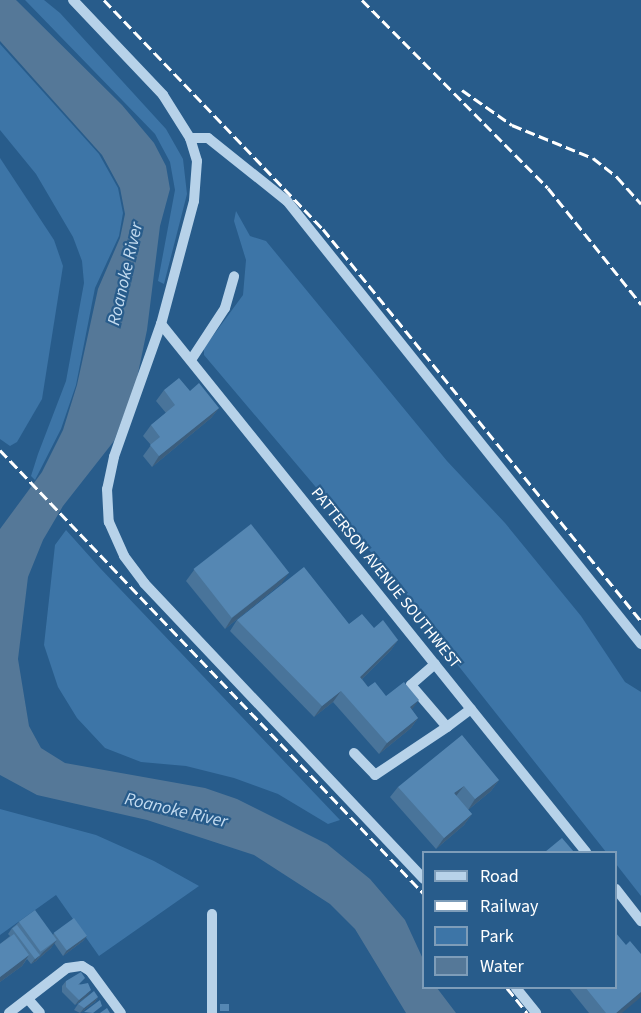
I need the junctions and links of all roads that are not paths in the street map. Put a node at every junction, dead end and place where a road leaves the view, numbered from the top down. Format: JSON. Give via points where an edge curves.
{"nodes":[{"id":1,"x":73,"y":0,"type":"edge"},
{"id":2,"x":190,"y":138,"type":"junction"},
{"id":3,"x":234,"y":276,"type":"dead end"},
{"id":4,"x":161,"y":324,"type":"junction"},
{"id":5,"x":191,"y":360,"type":"junction"},
{"id":6,"x":641,"y":644,"type":"edge"},
{"id":7,"x":435,"y":664,"type":"junction"},
{"id":8,"x":471,"y":709,"type":"junction"},
{"id":9,"x":447,"y":727,"type":"junction"},
{"id":10,"x":354,"y":753,"type":"dead end"},
{"id":11,"x":585,"y":851,"type":"edge"},
{"id":12,"x":422,"y":878,"type":"edge"},
{"id":13,"x":617,"y":891,"type":"edge"},
{"id":14,"x":212,"y":914,"type":"dead end"},
{"id":15,"x":641,"y":921,"type":"edge"},
{"id":16,"x":518,"y":989,"type":"edge"},
{"id":17,"x":28,"y":999,"type":"junction"},
{"id":18,"x":9,"y":1013,"type":"edge"},
{"id":19,"x":40,"y":1013,"type":"edge"},
{"id":20,"x":121,"y":1013,"type":"edge"},
{"id":21,"x":212,"y":1013,"type":"edge"},
{"id":22,"x":536,"y":1013,"type":"edge"}],
"edges":[{"from":1,"to":2,"type":"street","via":[[148,77]]},
{"from":2,"to":4,"type":"street","via":[[196,161],[194,201]]},
{"from":2,"to":6,"type":"street","via":[[208,138],[286,201]]},
{"from":3,"to":5,"type":"street","via":[[225,308]]},
{"from":4,"to":5,"type":"street","name":"PATTERSON AVENUE SOUTHWEST"},
{"from":4,"to":12,"type":"street","via":[[114,457],[107,489],[110,522],[124,556],[159,600]]},
{"from":5,"to":7,"type":"street","name":"PATTERSON AVENUE SOUTHWEST"},
{"from":7,"to":8,"type":"street","name":"PATTERSON AVENUE SOUTHWEST"},
{"from":7,"to":9,"type":"street","via":[[411,685]]},
{"from":8,"to":9,"type":"street"},
{"from":8,"to":11,"type":"street","name":"PATTERSON AVENUE SOUTHWEST"},
{"from":9,"to":10,"type":"street","via":[[375,775]]},
{"from":13,"to":15,"type":"street"},
{"from":14,"to":21,"type":"street"},
{"from":16,"to":22,"type":"street"},
{"from":17,"to":18,"type":"street"},
{"from":17,"to":19,"type":"street"},
{"from":17,"to":20,"type":"street","via":[[67,968],[82,966]]}]}
